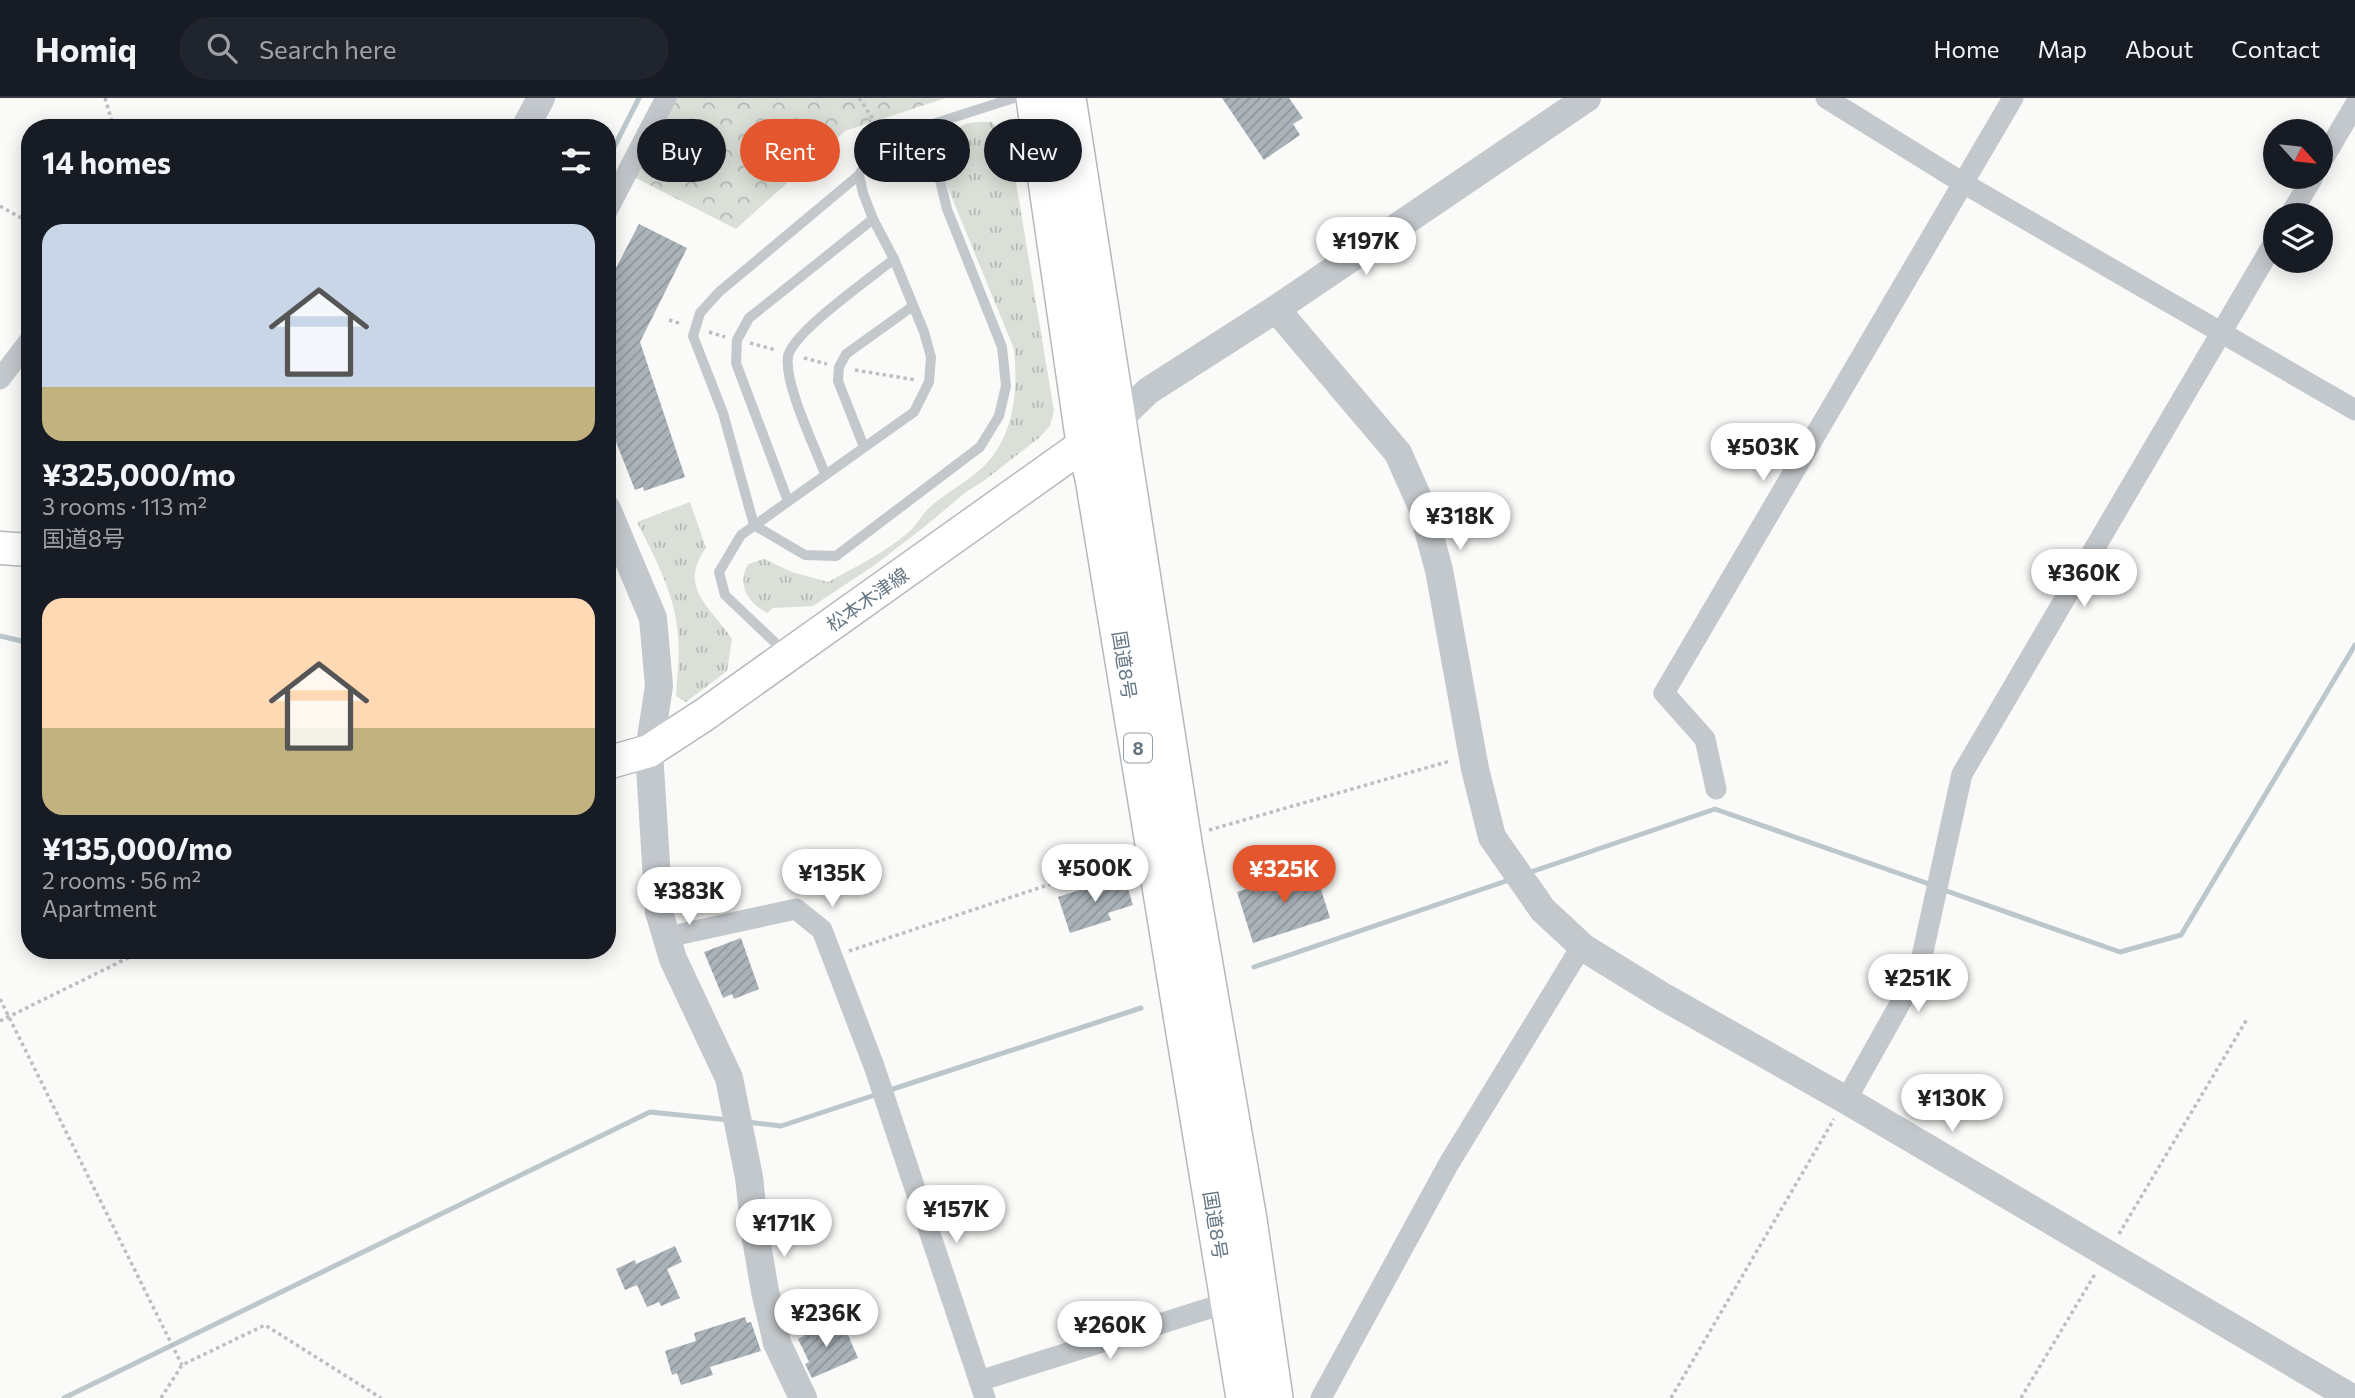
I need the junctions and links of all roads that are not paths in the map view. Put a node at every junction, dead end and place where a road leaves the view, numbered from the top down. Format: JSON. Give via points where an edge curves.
{"nodes":[{"id":1,"x":541,"y":98,"type":"edge"},
{"id":2,"x":666,"y":98,"type":"edge"},
{"id":3,"x":1014,"y":98,"type":"edge"},
{"id":4,"x":1035,"y":98,"type":"edge"},
{"id":5,"x":1067,"y":98,"type":"edge"},
{"id":6,"x":1587,"y":98,"type":"edge"},
{"id":7,"x":1826,"y":98,"type":"edge"},
{"id":8,"x":2013,"y":98,"type":"edge"},
{"id":9,"x":2355,"y":105,"type":"edge"},
{"id":10,"x":530,"y":119,"type":"edge"},
{"id":11,"x":949,"y":119,"type":"edge"},
{"id":12,"x":2333,"y":141,"type":"edge"},
{"id":13,"x":854,"y":179,"type":"edge"},
{"id":14,"x":861,"y":182,"type":"edge"},
{"id":15,"x":940,"y":182,"type":"edge"},
{"id":16,"x":1963,"y":183,"type":"junction"},
{"id":17,"x":616,"y":194,"type":"edge"},
{"id":18,"x":873,"y":219,"type":"junction"},
{"id":19,"x":894,"y":260,"type":"junction"},
{"id":20,"x":2263,"y":261,"type":"edge"},
{"id":21,"x":913,"y":306,"type":"junction"},
{"id":22,"x":1276,"y":309,"type":"junction"},
{"id":23,"x":2222,"y":331,"type":"junction"},
{"id":24,"x":21,"y":349,"type":"edge"},
{"id":25,"x":3,"y":367,"type":"edge"},
{"id":26,"x":2355,"y":410,"type":"edge"},
{"id":27,"x":1118,"y":420,"type":"junction"},
{"id":28,"x":1085,"y":443,"type":"junction"},
{"id":29,"x":864,"y":447,"type":"junction"},
{"id":30,"x":825,"y":474,"type":"junction"},
{"id":31,"x":788,"y":501,"type":"junction"},
{"id":32,"x":754,"y":525,"type":"junction"},
{"id":33,"x":616,"y":530,"type":"edge"},
{"id":34,"x":0,"y":548,"type":"edge"},
{"id":35,"x":21,"y":549,"type":"edge"},
{"id":36,"x":788,"y":655,"type":"junction"},
{"id":37,"x":649,"y":751,"type":"junction"},
{"id":38,"x":616,"y":760,"type":"edge"},
{"id":39,"x":1716,"y":789,"type":"dead end"},
{"id":40,"x":667,"y":937,"type":"junction"},
{"id":41,"x":1584,"y":948,"type":"junction"},
{"id":42,"x":1846,"y":1100,"type":"junction"},
{"id":43,"x":1229,"y":1302,"type":"junction"},
{"id":44,"x":982,"y":1390,"type":"edge"},
{"id":45,"x":803,"y":1398,"type":"edge"},
{"id":46,"x":1245,"y":1398,"type":"edge"},
{"id":47,"x":1275,"y":1398,"type":"edge"},
{"id":48,"x":1321,"y":1398,"type":"edge"},
{"id":49,"x":2352,"y":1398,"type":"edge"}],
"edges":[{"from":1,"to":10,"type":"street"},
{"from":2,"to":17,"type":"street"},
{"from":3,"to":11,"type":"lane"},
{"from":4,"to":28,"type":"highway","name":"国道8号","number":"8"},
{"from":5,"to":27,"type":"highway","name":"国道8号","number":"8"},
{"from":6,"to":22,"type":"street"},
{"from":7,"to":16,"type":"street"},
{"from":8,"to":16,"type":"street"},
{"from":9,"to":12,"type":"street"},
{"from":13,"to":32,"type":"lane","via":[[719,292],[700,313],[693,336],[723,413]]},
{"from":14,"to":18,"type":"lane"},
{"from":15,"to":32,"type":"lane","via":[[1002,347],[1006,386],[999,416],[980,447],[836,556],[805,555]]},
{"from":16,"to":23,"type":"street"},
{"from":16,"to":39,"type":"street","via":[[1664,693],[1704,739]]},
{"from":18,"to":19,"type":"lane"},
{"from":18,"to":31,"type":"lane","via":[[750,318],[737,340],[736,363]]},
{"from":19,"to":21,"type":"lane"},
{"from":19,"to":30,"type":"lane","via":[[800,334],[788,354],[789,378]]},
{"from":20,"to":23,"type":"street"},
{"from":21,"to":29,"type":"lane","via":[[931,357],[929,382],[914,412]]},
{"from":21,"to":29,"type":"lane","via":[[846,354],[839,367],[838,381]]},
{"from":22,"to":27,"type":"street","via":[[1148,391]]},
{"from":22,"to":41,"type":"street","via":[[1398,453],[1417,496],[1439,570],[1472,754],[1492,836],[1543,910]]},
{"from":23,"to":26,"type":"street"},
{"from":23,"to":42,"type":"street","via":[[1962,774],[1919,970]]},
{"from":24,"to":25,"type":"street"},
{"from":27,"to":28,"type":"main road","name":"松本木津線"},
{"from":27,"to":47,"type":"highway","name":"国道8号","number":"8"},
{"from":28,"to":36,"type":"main road","name":"松本木津線"},
{"from":28,"to":43,"type":"highway","name":"国道8号","number":"8"},
{"from":29,"to":30,"type":"lane"},
{"from":30,"to":31,"type":"lane"},
{"from":31,"to":32,"type":"lane"},
{"from":32,"to":36,"type":"lane","via":[[741,535],[719,572],[725,594]]},
{"from":33,"to":37,"type":"street","via":[[653,618],[659,686]]},
{"from":34,"to":35,"type":"main road"},
{"from":36,"to":37,"type":"main road","name":"松本木津線"},
{"from":37,"to":38,"type":"main road","name":"松本木津線"},
{"from":37,"to":40,"type":"street","via":[[659,912]]},
{"from":40,"to":44,"type":"street","via":[[796,909],[822,930],[879,1081]]},
{"from":40,"to":45,"type":"street","via":[[729,1078],[777,1343]]},
{"from":41,"to":42,"type":"street"},
{"from":41,"to":48,"type":"street","via":[[1448,1165]]},
{"from":42,"to":49,"type":"street"},
{"from":43,"to":44,"type":"street"},
{"from":43,"to":46,"type":"highway","name":"国道8号","number":"8"}]}
